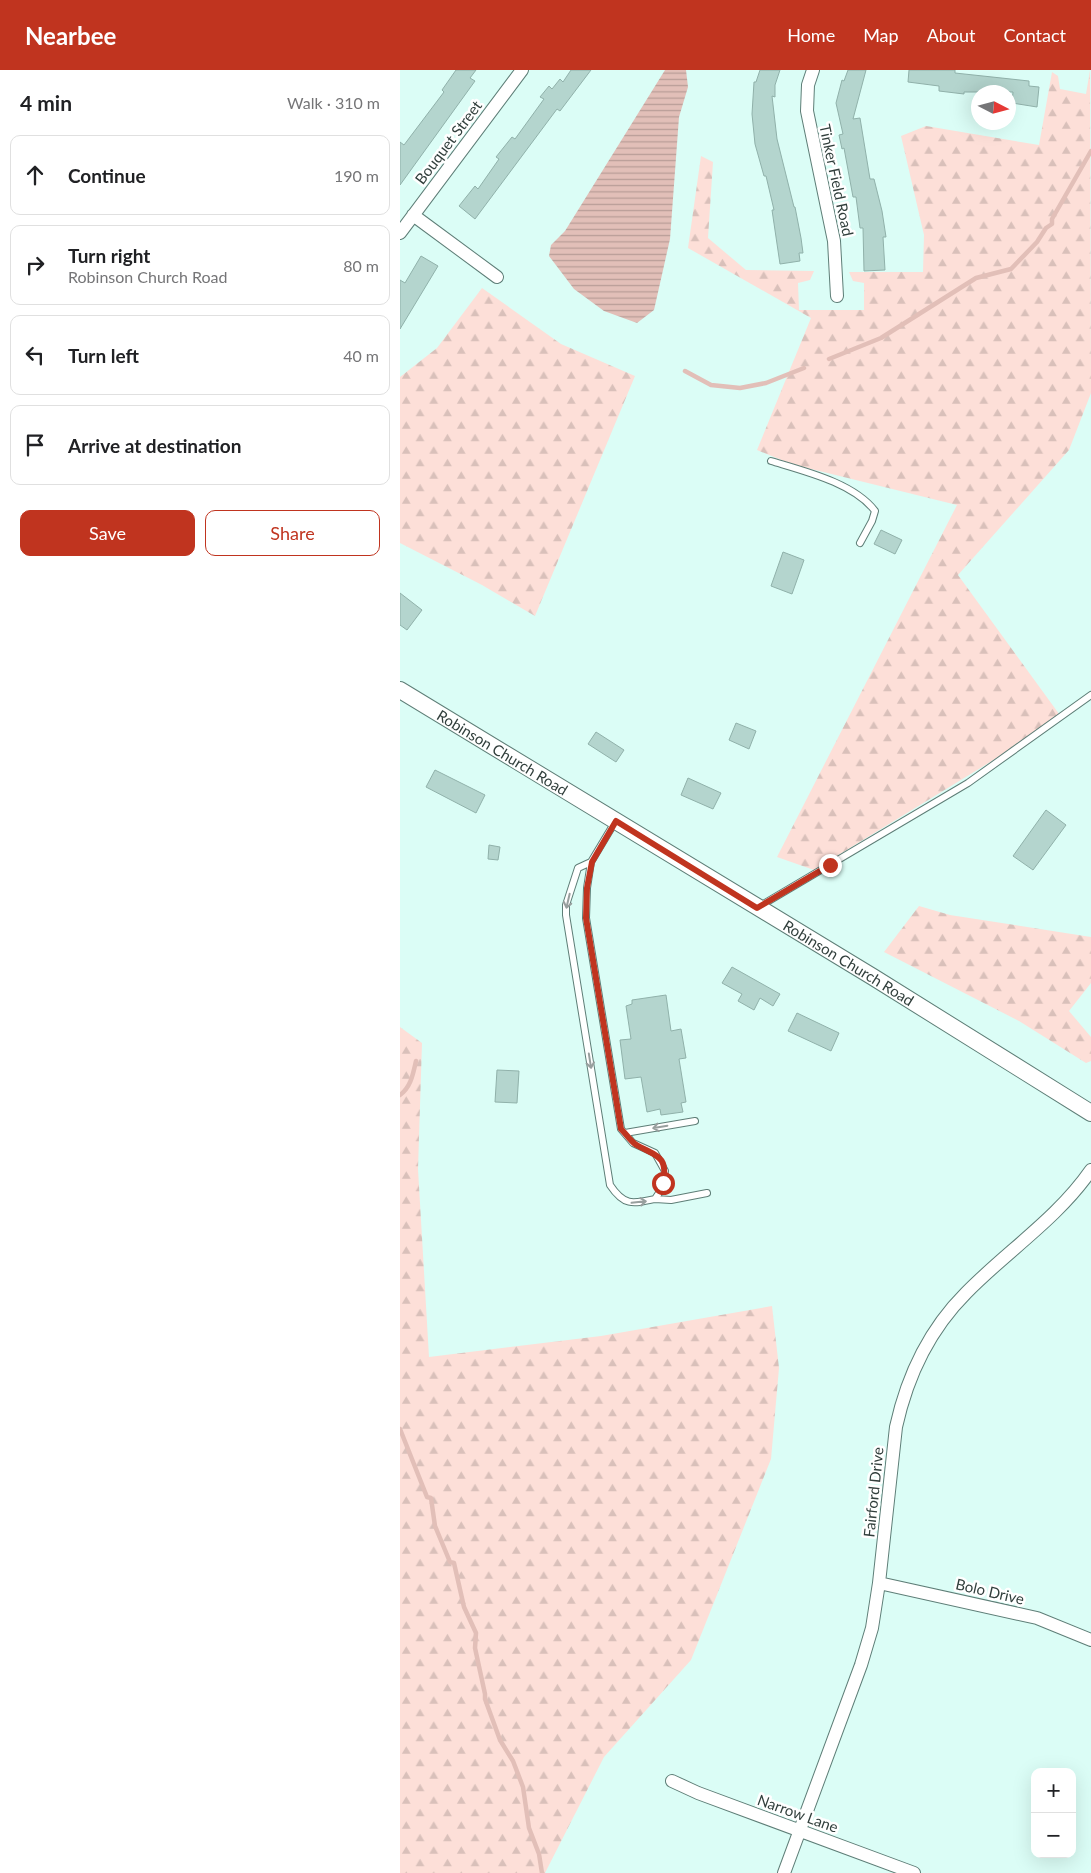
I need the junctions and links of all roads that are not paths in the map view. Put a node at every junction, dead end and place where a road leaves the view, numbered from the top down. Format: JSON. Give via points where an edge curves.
{"nodes":[{"id":1,"x":522,"y":70,"type":"edge"},
{"id":2,"x":813,"y":70,"type":"edge"},
{"id":3,"x":413,"y":215,"type":"junction"},
{"id":4,"x":400,"y":233,"type":"edge"},
{"id":5,"x":497,"y":277,"type":"dead end"},
{"id":6,"x":837,"y":296,"type":"dead end"},
{"id":7,"x":772,"y":461,"type":"dead end"},
{"id":8,"x":860,"y":543,"type":"dead end"},
{"id":9,"x":400,"y":690,"type":"edge"},
{"id":10,"x":1091,"y":695,"type":"edge"},
{"id":11,"x":616,"y":821,"type":"junction"},
{"id":12,"x":592,"y":862,"type":"junction"},
{"id":13,"x":757,"y":908,"type":"junction"},
{"id":14,"x":1091,"y":1113,"type":"edge"},
{"id":15,"x":695,"y":1121,"type":"dead end"},
{"id":16,"x":625,"y":1134,"type":"junction"},
{"id":17,"x":1091,"y":1170,"type":"edge"},
{"id":18,"x":708,"y":1193,"type":"dead end"},
{"id":19,"x":655,"y":1199,"type":"junction"},
{"id":20,"x":879,"y":1583,"type":"junction"},
{"id":21,"x":1091,"y":1640,"type":"edge"},
{"id":22,"x":672,"y":1781,"type":"dead end"},
{"id":23,"x":800,"y":1831,"type":"junction"},
{"id":24,"x":784,"y":1873,"type":"edge"},
{"id":25,"x":914,"y":1873,"type":"edge"}],
"edges":[{"from":1,"to":3,"type":"street","name":"Bouquet Street"},
{"from":2,"to":6,"type":"street","name":"Tinker Field Road","via":[[808,85],[807,111],[834,241]]},
{"from":3,"to":4,"type":"street","name":"Bouquet Street"},
{"from":3,"to":5,"type":"street"},
{"from":7,"to":8,"type":"lane","via":[[808,472],[866,500],[875,511]]},
{"from":9,"to":11,"type":"street","name":"Robinson Church Road"},
{"from":10,"to":13,"type":"lane","via":[[968,782]]},
{"from":11,"to":12,"type":"lane"},
{"from":11,"to":13,"type":"street","name":"Robinson Church Road"},
{"from":12,"to":16,"type":"lane","via":[[586,918],[616,1103]]},
{"from":12,"to":19,"type":"lane","one_way":true,"via":[[578,868],[566,904],[566,915],[610,1185],[615,1194],[626,1202]]},
{"from":13,"to":14,"type":"street","name":"Robinson Church Road","via":[[873,976]]},
{"from":15,"to":16,"type":"lane","one_way":true},
{"from":16,"to":19,"type":"lane","via":[[633,1143],[655,1153],[663,1165],[662,1187]]},
{"from":17,"to":20,"type":"street","name":"Fairford Drive","via":[[1066,1203],[965,1294],[921,1355],[906,1390],[896,1427]]},
{"from":18,"to":19,"type":"lane","via":[[671,1200]]},
{"from":20,"to":21,"type":"street","name":"Bolo Drive","via":[[1037,1618]]},
{"from":20,"to":23,"type":"street","name":"Fairford Drive","via":[[867,1647]]},
{"from":22,"to":23,"type":"street","name":"Narrow Lane"},
{"from":23,"to":24,"type":"street","name":"Fairford Drive"},
{"from":23,"to":25,"type":"street","name":"Narrow Lane"}]}
